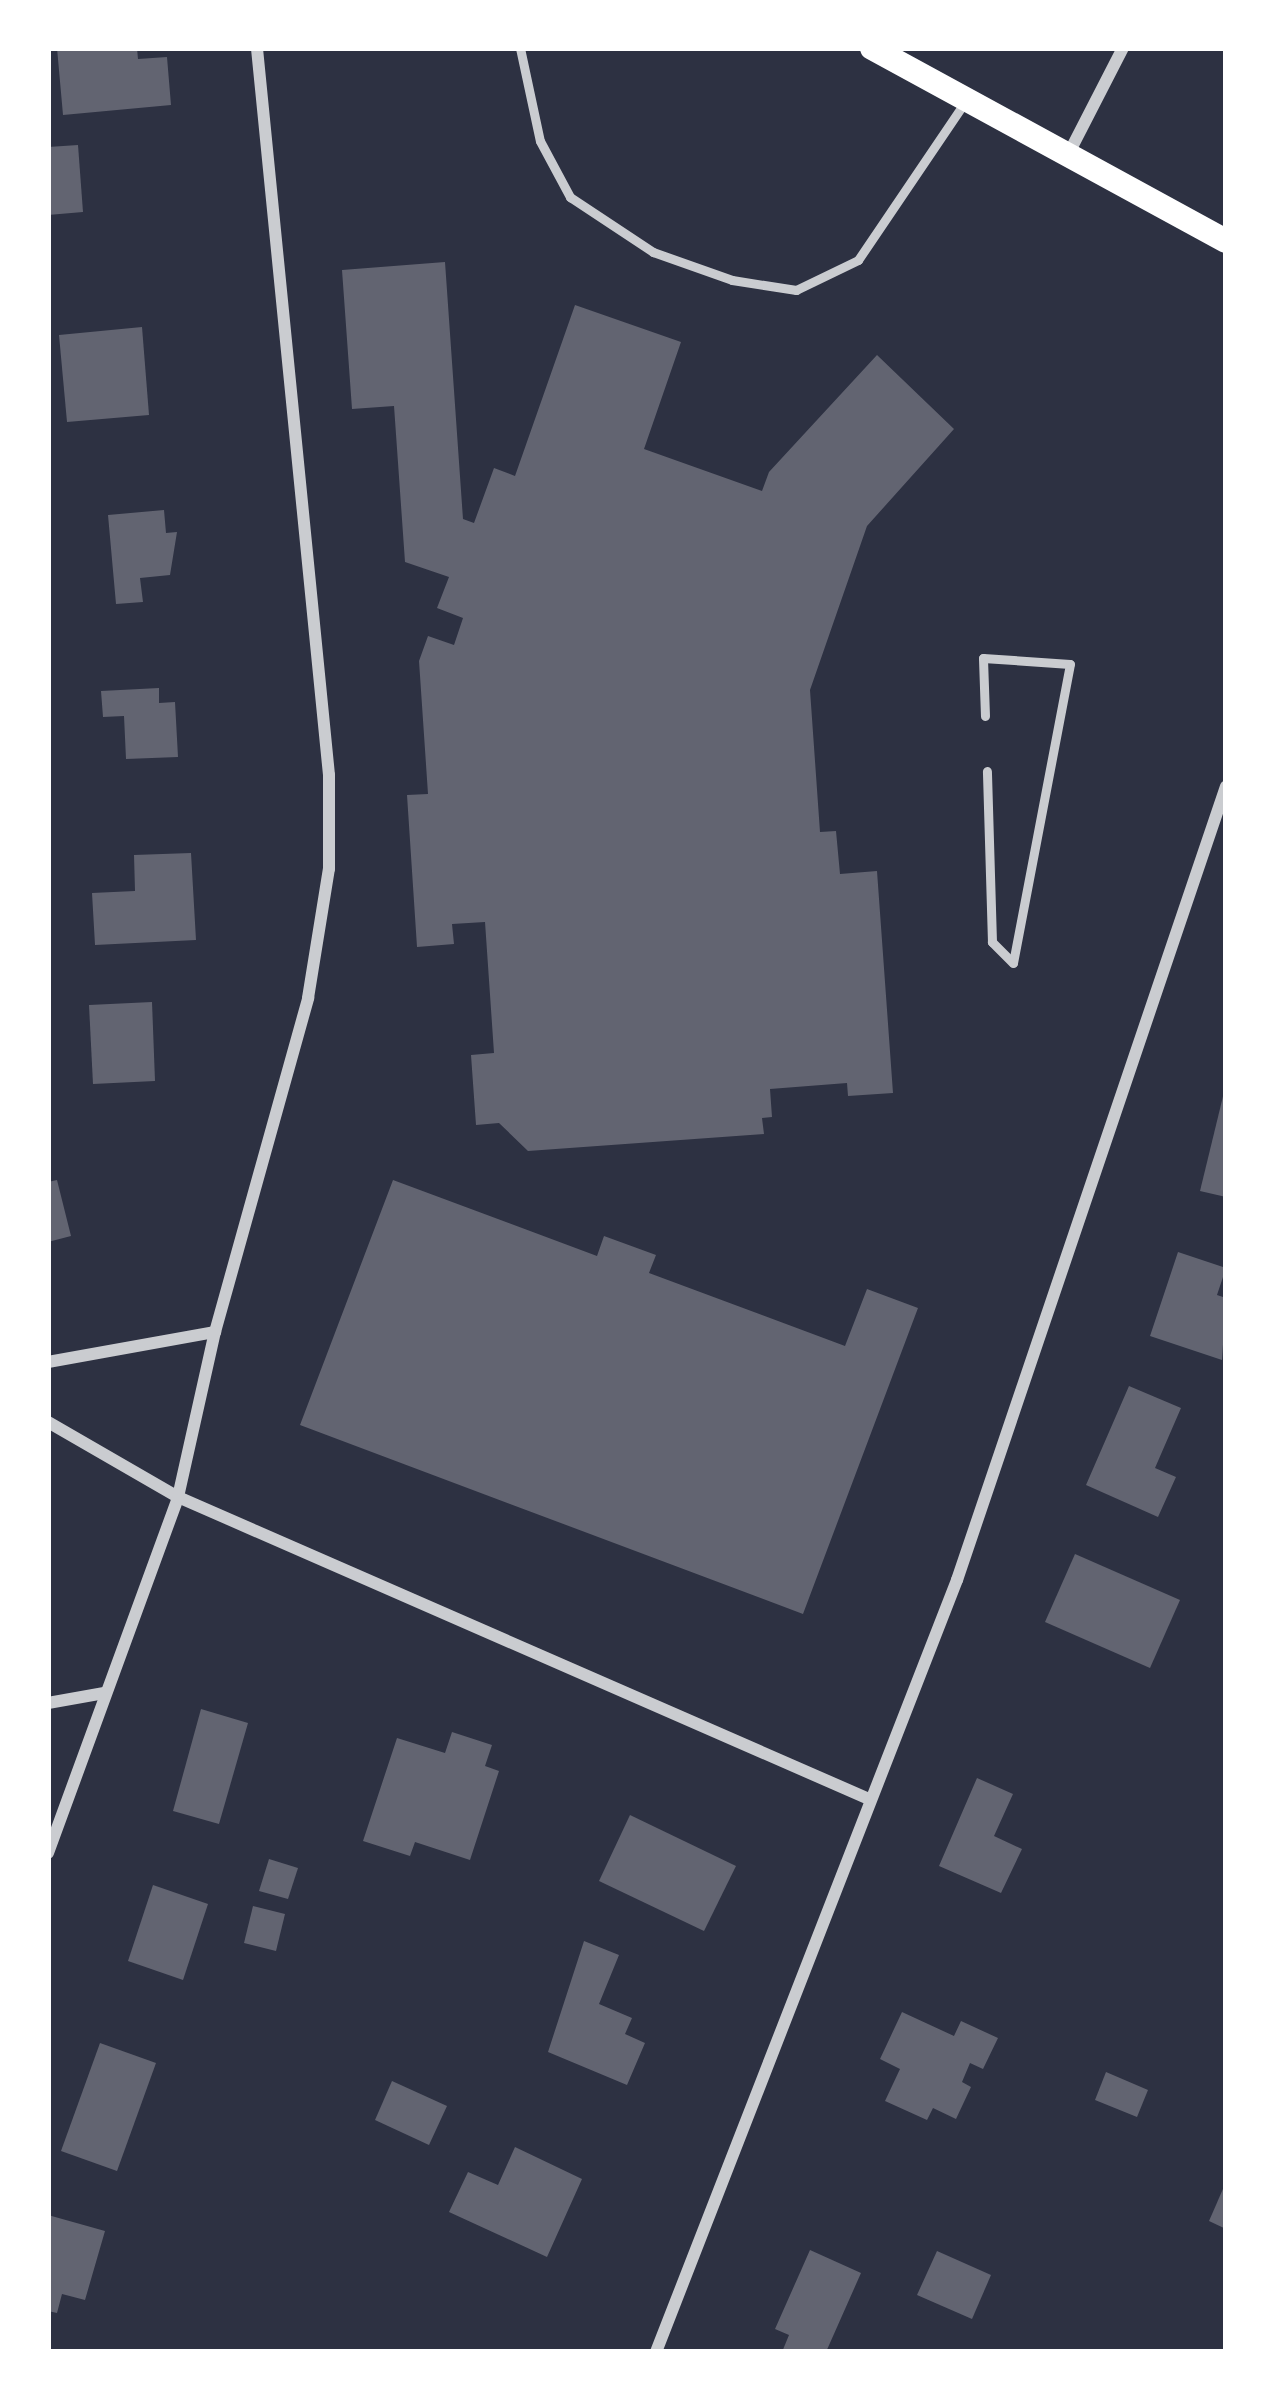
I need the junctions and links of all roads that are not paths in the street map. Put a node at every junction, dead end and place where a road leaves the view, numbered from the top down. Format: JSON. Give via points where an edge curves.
{"nodes":[{"id":1,"x":257,"y":48,"type":"edge"},
{"id":2,"x":520,"y":48,"type":"edge"},
{"id":3,"x":872,"y":48,"type":"edge"},
{"id":4,"x":1123,"y":48,"type":"edge"},
{"id":5,"x":967,"y":98,"type":"junction"},
{"id":6,"x":1070,"y":152,"type":"junction"},
{"id":7,"x":1226,"y":241,"type":"edge"},
{"id":8,"x":985,"y":716,"type":"dead end"},
{"id":9,"x":987,"y":771,"type":"dead end"},
{"id":10,"x":1226,"y":786,"type":"edge"},
{"id":11,"x":215,"y":1332,"type":"junction"},
{"id":12,"x":48,"y":1362,"type":"edge"},
{"id":13,"x":48,"y":1422,"type":"edge"},
{"id":14,"x":178,"y":1497,"type":"junction"},
{"id":15,"x":104,"y":1693,"type":"junction"},
{"id":16,"x":48,"y":1703,"type":"edge"},
{"id":17,"x":868,"y":1799,"type":"junction"},
{"id":18,"x":48,"y":1853,"type":"edge"},
{"id":19,"x":656,"y":2352,"type":"edge"}],
"edges":[{"from":1,"to":11,"type":"street","via":[[329,775],[328,869],[308,998]]},
{"from":2,"to":5,"type":"lane","via":[[540,141],[570,197],[653,251],[732,280],[796,290],[858,260]]},
{"from":3,"to":5,"type":"main road"},
{"from":4,"to":6,"type":"street"},
{"from":5,"to":6,"type":"main road"},
{"from":6,"to":7,"type":"main road"},
{"from":8,"to":9,"type":"lane","via":[[983,658],[1070,664],[1012,963],[992,942]]},
{"from":10,"to":17,"type":"street","via":[[1092,1200],[957,1580]]},
{"from":11,"to":12,"type":"street"},
{"from":11,"to":14,"type":"street"},
{"from":13,"to":14,"type":"street"},
{"from":14,"to":15,"type":"street"},
{"from":14,"to":17,"type":"street"},
{"from":15,"to":16,"type":"street"},
{"from":15,"to":18,"type":"street"},
{"from":17,"to":19,"type":"street"}]}
